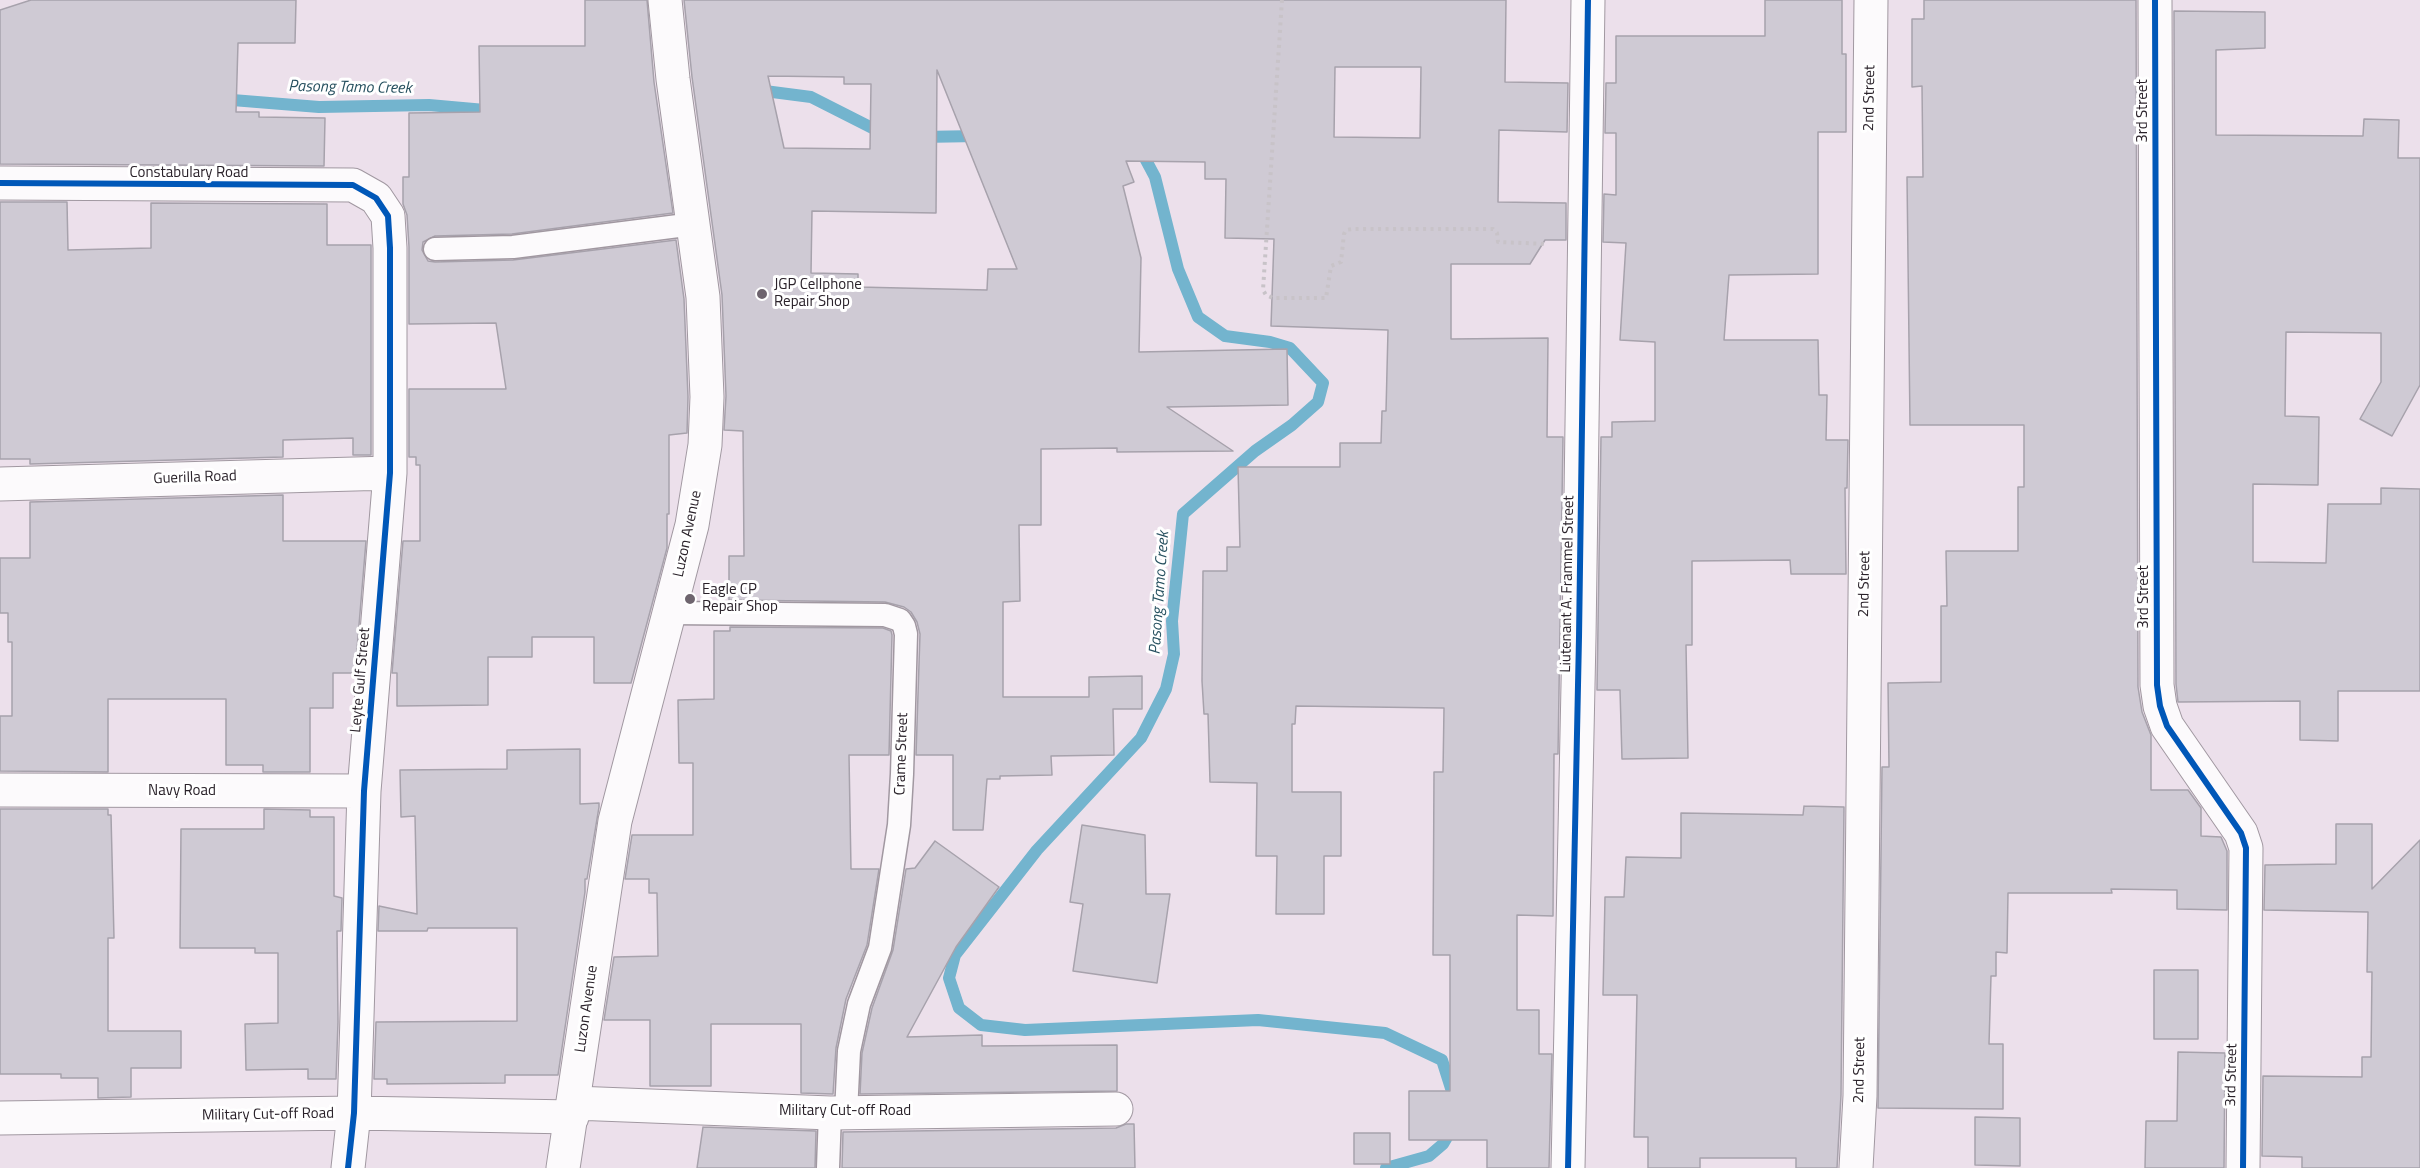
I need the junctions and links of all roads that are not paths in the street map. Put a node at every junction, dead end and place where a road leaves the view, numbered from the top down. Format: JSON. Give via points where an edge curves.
{"nodes":[{"id":1,"x":665,"y":0,"type":"edge"},
{"id":2,"x":1588,"y":0,"type":"edge"},
{"id":3,"x":1871,"y":0,"type":"edge"},
{"id":4,"x":2154,"y":0,"type":"edge"},
{"id":5,"x":0,"y":183,"type":"edge"},
{"id":6,"x":376,"y":198,"type":"joint"},
{"id":7,"x":694,"y":225,"type":"junction"},
{"id":8,"x":435,"y":249,"type":"dead end"},
{"id":9,"x":390,"y":473,"type":"junction"},
{"id":10,"x":0,"y":484,"type":"edge"},
{"id":11,"x":670,"y":613,"type":"junction"},
{"id":12,"x":0,"y":790,"type":"edge"},
{"id":13,"x":364,"y":791,"type":"junction"},
{"id":14,"x":1116,"y":1109,"type":"dead end"},
{"id":15,"x":573,"y":1110,"type":"junction"},
{"id":16,"x":354,"y":1113,"type":"junction"},
{"id":17,"x":838,"y":1113,"type":"junction"},
{"id":18,"x":0,"y":1118,"type":"edge"},
{"id":19,"x":348,"y":1168,"type":"edge"},
{"id":20,"x":563,"y":1168,"type":"edge"},
{"id":21,"x":828,"y":1168,"type":"edge"},
{"id":22,"x":1568,"y":1168,"type":"edge"},
{"id":23,"x":1856,"y":1168,"type":"edge"},
{"id":24,"x":2243,"y":1168,"type":"edge"}],
"edges":[{"from":1,"to":7,"type":"street","name":"Luzon Avenue"},
{"from":2,"to":22,"type":"street","name":"Liutenant A. Frammel Street"},
{"from":3,"to":23,"type":"street","name":"2nd Street","via":[[1860,1096]]},
{"from":4,"to":24,"type":"street","name":"3rd Street","via":[[2157,685],[2167,726],[2241,833],[2246,848]]},
{"from":5,"to":6,"type":"street","name":"Constabulary Road","via":[[353,185]]},
{"from":6,"to":9,"type":"street","name":"Leyte Gulf Street","via":[[388,216],[390,248]]},
{"from":7,"to":8,"type":"lane","via":[[513,247]]},
{"from":7,"to":11,"type":"street","name":"Luzon Avenue","via":[[705,336],[705,445],[692,525]]},
{"from":9,"to":10,"type":"street","name":"Guerilla Road"},
{"from":9,"to":13,"type":"street","name":"Leyte Gulf Street"},
{"from":11,"to":15,"type":"street","name":"Luzon Avenue","via":[[615,821]]},
{"from":11,"to":17,"type":"lane","name":"Crame Street","via":[[885,615],[900,620],[904,626],[898,825],[880,948],[859,1004]]},
{"from":12,"to":13,"type":"street","name":"Navy Road"},
{"from":13,"to":16,"type":"street","name":"Leyte Gulf Street"},
{"from":14,"to":17,"type":"street","name":"Military Cut-off Road"},
{"from":15,"to":16,"type":"street","name":"Military Cut-off Road"},
{"from":15,"to":17,"type":"street","name":"Military Cut-off Road"},
{"from":15,"to":20,"type":"street","name":"Luzon Avenue"},
{"from":16,"to":18,"type":"street","name":"Military Cut-off Road"},
{"from":16,"to":19,"type":"street","name":"Leyte Gulf Street"},
{"from":17,"to":21,"type":"lane"}]}
